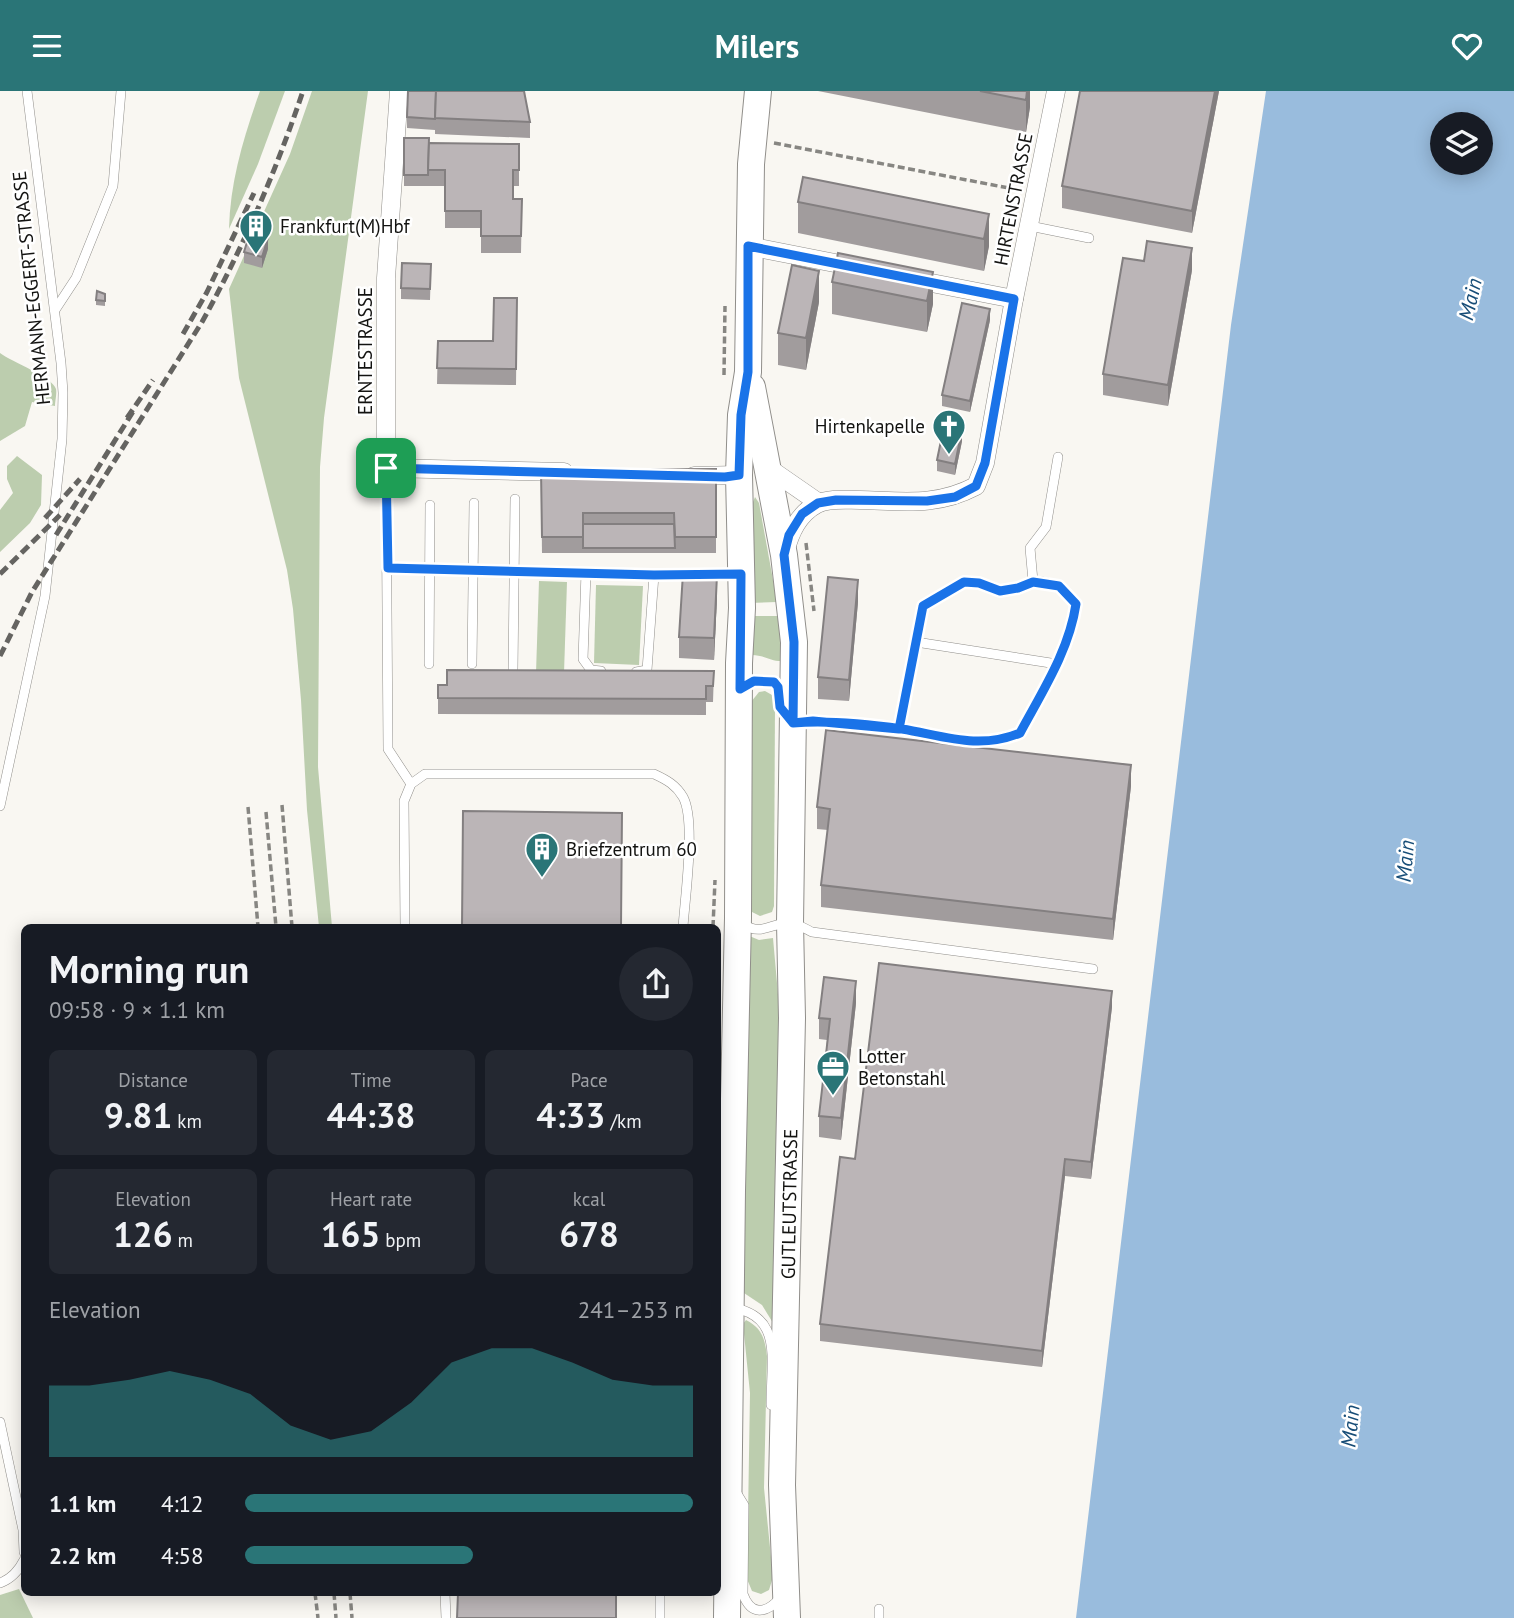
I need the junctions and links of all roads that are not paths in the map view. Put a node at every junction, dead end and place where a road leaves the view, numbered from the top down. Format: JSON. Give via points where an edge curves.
{"nodes":[{"id":1,"x":27,"y":91,"type":"edge"},
{"id":2,"x":121,"y":91,"type":"edge"},
{"id":3,"x":399,"y":91,"type":"edge"},
{"id":4,"x":758,"y":91,"type":"edge"},
{"id":5,"x":1056,"y":91,"type":"edge"},
{"id":6,"x":1030,"y":226,"type":"junction"},
{"id":7,"x":1089,"y":238,"type":"dead end"},
{"id":8,"x":748,"y":246,"type":"junction"},
{"id":9,"x":877,"y":272,"type":"edge"},
{"id":10,"x":898,"y":276,"type":"edge"},
{"id":11,"x":1014,"y":299,"type":"junction"},
{"id":12,"x":55,"y":310,"type":"junction"},
{"id":13,"x":1058,"y":457,"type":"dead end"},
{"id":14,"x":386,"y":468,"type":"junction"},
{"id":15,"x":576,"y":473,"type":"edge"},
{"id":16,"x":670,"y":475,"type":"edge"},
{"id":17,"x":756,"y":478,"type":"junction"},
{"id":18,"x":515,"y":499,"type":"dead end"},
{"id":19,"x":474,"y":503,"type":"dead end"},
{"id":20,"x":818,"y":503,"type":"junction"},
{"id":21,"x":430,"y":505,"type":"dead end"},
{"id":22,"x":784,"y":555,"type":"junction"},
{"id":23,"x":388,"y":568,"type":"junction"},
{"id":24,"x":429,"y":569,"type":"junction"},
{"id":25,"x":473,"y":570,"type":"junction"},
{"id":26,"x":513,"y":571,"type":"junction"},
{"id":27,"x":586,"y":572,"type":"junction"},
{"id":28,"x":741,"y":574,"type":"junction"},
{"id":29,"x":654,"y":575,"type":"junction"},
{"id":30,"x":1033,"y":582,"type":"junction"},
{"id":31,"x":916,"y":642,"type":"junction"},
{"id":32,"x":429,"y":664,"type":"dead end"},
{"id":33,"x":472,"y":664,"type":"dead end"},
{"id":34,"x":1057,"y":664,"type":"junction"},
{"id":35,"x":513,"y":671,"type":"edge"},
{"id":36,"x":615,"y":671,"type":"edge"},
{"id":37,"x":627,"y":672,"type":"edge"},
{"id":38,"x":740,"y":689,"type":"junction"},
{"id":39,"x":793,"y":723,"type":"junction"},
{"id":40,"x":899,"y":729,"type":"junction"},
{"id":41,"x":411,"y":783,"type":"junction"},
{"id":42,"x":0,"y":806,"type":"edge"},
{"id":43,"x":738,"y":918,"type":"junction"},
{"id":44,"x":790,"y":923,"type":"junction"},
{"id":45,"x":405,"y":924,"type":"edge"},
{"id":46,"x":683,"y":924,"type":"edge"},
{"id":47,"x":1093,"y":969,"type":"dead end"},
{"id":48,"x":724,"y":1306,"type":"edge"},
{"id":49,"x":771,"y":1416,"type":"dead end"},
{"id":50,"x":0,"y":1422,"type":"edge"},
{"id":51,"x":770,"y":1454,"type":"dead end"},
{"id":52,"x":730,"y":1482,"type":"junction"},
{"id":53,"x":782,"y":1485,"type":"junction"},
{"id":54,"x":21,"y":1521,"type":"edge"},
{"id":55,"x":21,"y":1568,"type":"edge"},
{"id":56,"x":0,"y":1583,"type":"edge"},
{"id":57,"x":786,"y":1587,"type":"junction"},
{"id":58,"x":445,"y":1596,"type":"edge"},
{"id":59,"x":660,"y":1596,"type":"edge"},
{"id":60,"x":446,"y":1618,"type":"edge"},
{"id":61,"x":660,"y":1618,"type":"edge"},
{"id":62,"x":727,"y":1618,"type":"edge"},
{"id":63,"x":787,"y":1618,"type":"edge"}],
"edges":[{"from":1,"to":12,"type":"lane","name":"HERMANN-EGGERT-STRASSE"},
{"from":2,"to":12,"type":"lane","via":[[113,186],[76,278]]},
{"from":3,"to":14,"type":"street","name":"ERNTESTRASSE","via":[[386,278]]},
{"from":4,"to":8,"type":"main road","name":"GUTLEUTSTRASSE"},
{"from":5,"to":6,"type":"street","name":"HIRTENSTRASSE"},
{"from":6,"to":7,"type":"lane"},
{"from":6,"to":11,"type":"street","name":"HIRTENSTRASSE"},
{"from":8,"to":9,"type":"street"},
{"from":8,"to":17,"type":"main road","name":"GUTLEUTSTRASSE","via":[[748,372],[741,415]]},
{"from":10,"to":11,"type":"street"},
{"from":11,"to":20,"type":"street","name":"HIRTENSTRASSE","via":[[985,463],[976,486],[955,497],[927,501]]},
{"from":12,"to":42,"type":"lane","name":"HERMANN-EGGERT-STRASSE","via":[[62,439],[45,596]]},
{"from":13,"to":30,"type":"lane","via":[[1045,527],[1030,548]]},
{"from":14,"to":15,"type":"street"},
{"from":14,"to":23,"type":"lane"},
{"from":16,"to":17,"type":"street"},
{"from":17,"to":20,"type":"street"},
{"from":17,"to":22,"type":"main road","name":"GUTLEUTSTRASSE"},
{"from":17,"to":28,"type":"main road","name":"GUTLEUTSTRASSE"},
{"from":18,"to":26,"type":"lane"},
{"from":19,"to":25,"type":"lane"},
{"from":20,"to":22,"type":"street","via":[[802,514]]},
{"from":21,"to":24,"type":"lane"},
{"from":22,"to":39,"type":"main road","name":"GUTLEUTSTRASSE","via":[[794,642]]},
{"from":23,"to":24,"type":"lane"},
{"from":23,"to":41,"type":"lane","via":[[388,749]]},
{"from":24,"to":25,"type":"lane"},
{"from":24,"to":32,"type":"lane"},
{"from":25,"to":26,"type":"lane"},
{"from":25,"to":33,"type":"lane"},
{"from":26,"to":27,"type":"lane"},
{"from":26,"to":35,"type":"lane"},
{"from":27,"to":29,"type":"lane"},
{"from":27,"to":36,"type":"lane","via":[[583,659],[591,670]]},
{"from":28,"to":29,"type":"lane"},
{"from":28,"to":38,"type":"main road","name":"GUTLEUTSTRASSE"},
{"from":29,"to":37,"type":"lane","via":[[647,670]]},
{"from":30,"to":31,"type":"lane","via":[[1000,591],[964,582],[923,606]]},
{"from":30,"to":34,"type":"lane","via":[[1059,586],[1076,604],[1073,626]]},
{"from":31,"to":34,"type":"lane"},
{"from":31,"to":40,"type":"lane"},
{"from":34,"to":40,"type":"lane","via":[[1020,733],[981,743]]},
{"from":38,"to":39,"type":"lane","name":"GUTLEUTSTRASSE","via":[[754,681],[774,682],[780,707]]},
{"from":38,"to":43,"type":"main road","name":"GUTLEUTSTRASSE"},
{"from":39,"to":40,"type":"lane"},
{"from":39,"to":44,"type":"main road","name":"GUTLEUTSTRASSE"},
{"from":41,"to":45,"type":"lane","via":[[404,801]]},
{"from":41,"to":46,"type":"lane","via":[[425,774],[654,774],[671,782],[684,798],[690,817]]},
{"from":43,"to":44,"type":"lane","via":[[746,927],[758,930]]},
{"from":43,"to":48,"type":"main road","name":"GUTLEUTSTRASSE"},
{"from":44,"to":47,"type":"lane","via":[[812,932]]},
{"from":44,"to":53,"type":"main road","name":"GUTLEUTSTRASSE"},
{"from":48,"to":49,"type":"lane","via":[[746,1310],[768,1330]]},
{"from":48,"to":52,"type":"main road","name":"GUTLEUTSTRASSE"},
{"from":50,"to":54,"type":"lane"},
{"from":51,"to":53,"type":"lane","name":"GUTLEUTSTRASSE"},
{"from":52,"to":57,"type":"lane","name":"GUTLEUTSTRASSE","via":[[744,1504],[743,1594],[747,1604],[761,1611],[771,1607]]},
{"from":52,"to":62,"type":"main road","name":"GUTLEUTSTRASSE"},
{"from":53,"to":57,"type":"main road","name":"GUTLEUTSTRASSE"},
{"from":55,"to":56,"type":"lane"},
{"from":57,"to":63,"type":"main road","name":"GUTLEUTSTRASSE"},
{"from":58,"to":60,"type":"lane"},
{"from":59,"to":61,"type":"lane"}]}
